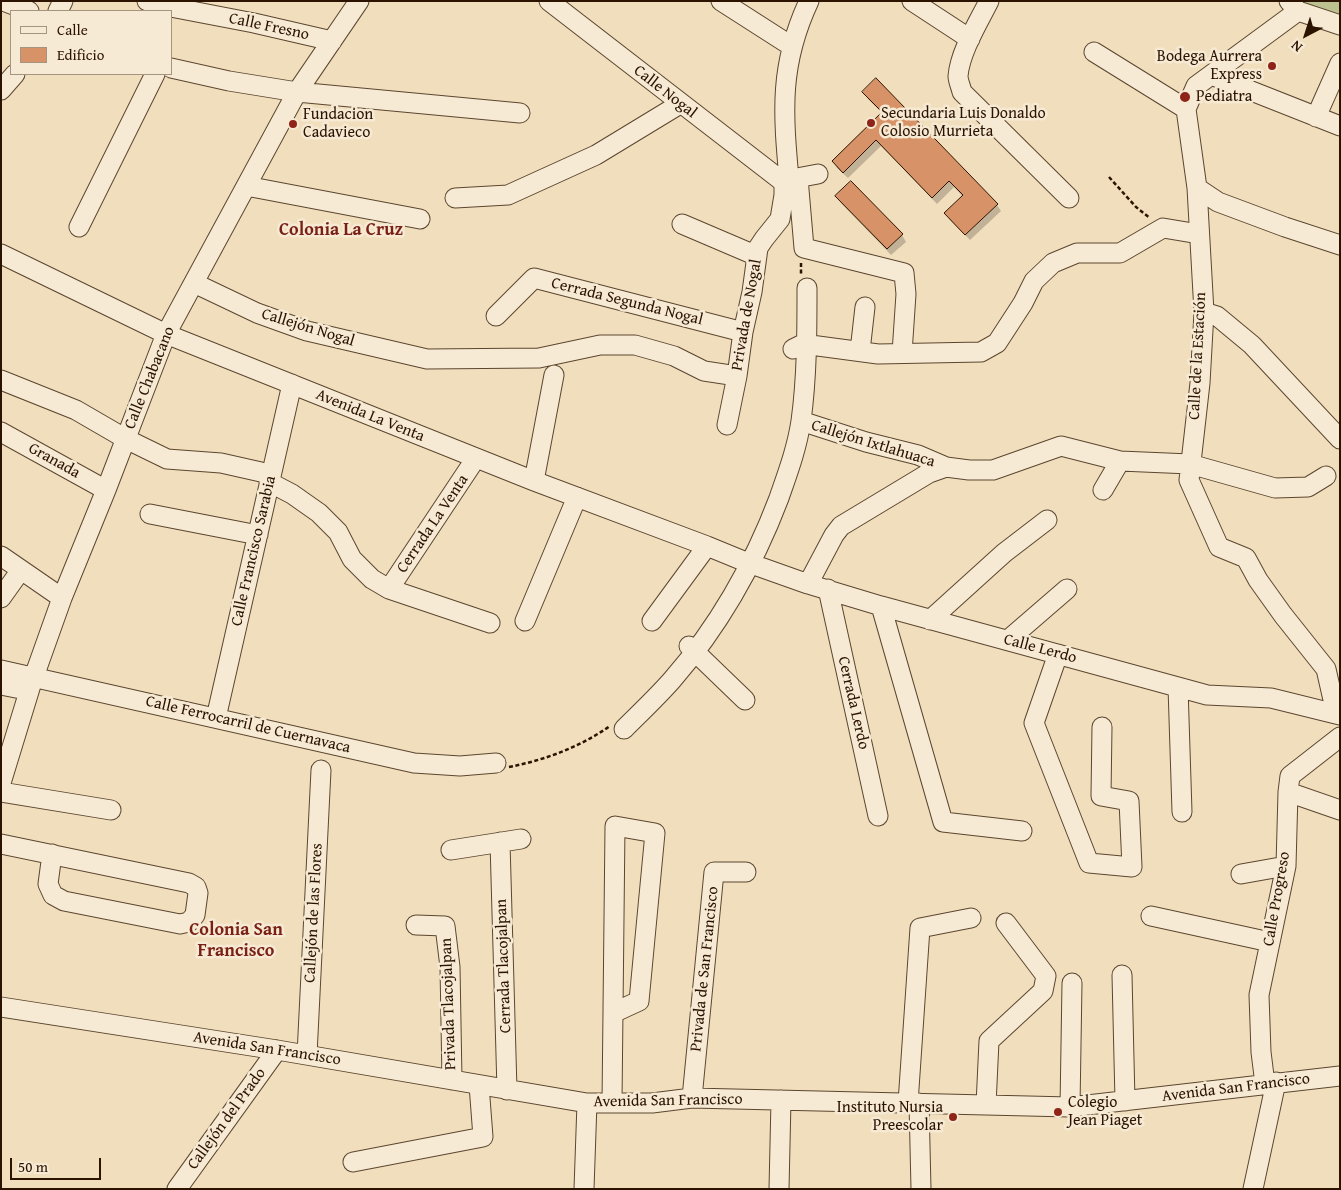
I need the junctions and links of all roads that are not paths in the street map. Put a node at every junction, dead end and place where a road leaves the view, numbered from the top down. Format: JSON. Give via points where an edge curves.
{"nodes":[{"id":1,"x":3,"y":1,"type":"edge"},
{"id":2,"x":146,"y":1,"type":"edge"},
{"id":3,"x":359,"y":1,"type":"edge"},
{"id":4,"x":549,"y":1,"type":"edge"},
{"id":5,"x":810,"y":1,"type":"edge"},
{"id":6,"x":912,"y":1,"type":"edge"},
{"id":7,"x":989,"y":1,"type":"edge"},
{"id":8,"x":729,"y":4,"type":"edge"},
{"id":9,"x":1294,"y":6,"type":"edge"},
{"id":10,"x":26,"y":10,"type":"edge"},
{"id":11,"x":1340,"y":25,"type":"edge"},
{"id":12,"x":970,"y":39,"type":"junction"},
{"id":13,"x":332,"y":41,"type":"junction"},
{"id":14,"x":785,"y":42,"type":"dead end"},
{"id":15,"x":1094,"y":52,"type":"dead end"},
{"id":16,"x":1340,"y":63,"type":"edge"},
{"id":17,"x":172,"y":68,"type":"edge"},
{"id":18,"x":14,"y":75,"type":"edge"},
{"id":19,"x":155,"y":75,"type":"edge"},
{"id":20,"x":1211,"y":75,"type":"junction"},
{"id":21,"x":1,"y":90,"type":"edge"},
{"id":22,"x":298,"y":92,"type":"junction"},
{"id":23,"x":680,"y":104,"type":"junction"},
{"id":24,"x":1186,"y":109,"type":"junction"},
{"id":25,"x":520,"y":114,"type":"dead end"},
{"id":26,"x":1316,"y":117,"type":"junction"},
{"id":27,"x":1340,"y":126,"type":"edge"},
{"id":28,"x":818,"y":174,"type":"dead end"},
{"id":29,"x":790,"y":180,"type":"junction"},
{"id":30,"x":246,"y":186,"type":"junction"},
{"id":31,"x":1197,"y":188,"type":"junction"},
{"id":32,"x":455,"y":198,"type":"dead end"},
{"id":33,"x":1069,"y":198,"type":"dead end"},
{"id":34,"x":420,"y":220,"type":"dead end"},
{"id":35,"x":682,"y":224,"type":"dead end"},
{"id":36,"x":79,"y":227,"type":"dead end"},
{"id":37,"x":1199,"y":234,"type":"junction"},
{"id":38,"x":1340,"y":245,"type":"edge"},
{"id":39,"x":1,"y":254,"type":"edge"},
{"id":40,"x":757,"y":256,"type":"junction"},
{"id":41,"x":194,"y":283,"type":"junction"},
{"id":42,"x":807,"y":288,"type":"dead end"},
{"id":43,"x":866,"y":307,"type":"dead end"},
{"id":44,"x":1204,"y":312,"type":"junction"},
{"id":45,"x":496,"y":316,"type":"dead end"},
{"id":46,"x":743,"y":332,"type":"junction"},
{"id":47,"x":166,"y":334,"type":"junction"},
{"id":48,"x":800,"y":347,"type":"junction"},
{"id":49,"x":860,"y":351,"type":"junction"},
{"id":50,"x":902,"y":353,"type":"junction"},
{"id":51,"x":554,"y":375,"type":"dead end"},
{"id":52,"x":737,"y":376,"type":"junction"},
{"id":53,"x":1,"y":380,"type":"edge"},
{"id":54,"x":292,"y":384,"type":"junction"},
{"id":55,"x":800,"y":421,"type":"junction"},
{"id":56,"x":726,"y":426,"type":"dead end"},
{"id":57,"x":1,"y":432,"type":"edge"},
{"id":58,"x":126,"y":439,"type":"junction"},
{"id":59,"x":1340,"y":439,"type":"edge"},
{"id":60,"x":476,"y":458,"type":"junction"},
{"id":61,"x":1120,"y":461,"type":"junction"},
{"id":62,"x":1190,"y":464,"type":"junction"},
{"id":63,"x":946,"y":467,"type":"junction"},
{"id":64,"x":1326,"y":476,"type":"dead end"},
{"id":65,"x":265,"y":477,"type":"junction"},
{"id":66,"x":534,"y":482,"type":"junction"},
{"id":67,"x":106,"y":490,"type":"junction"},
{"id":68,"x":1103,"y":490,"type":"dead end"},
{"id":69,"x":577,"y":497,"type":"junction"},
{"id":70,"x":150,"y":514,"type":"dead end"},
{"id":71,"x":1047,"y":520,"type":"dead end"},
{"id":72,"x":258,"y":535,"type":"junction"},
{"id":73,"x":707,"y":546,"type":"junction"},
{"id":74,"x":1,"y":556,"type":"edge"},
{"id":75,"x":748,"y":563,"type":"junction"},
{"id":76,"x":21,"y":570,"type":"junction"},
{"id":77,"x":808,"y":584,"type":"junction"},
{"id":78,"x":389,"y":589,"type":"junction"},
{"id":79,"x":1067,"y":589,"type":"dead end"},
{"id":80,"x":828,"y":590,"type":"junction"},
{"id":81,"x":1,"y":598,"type":"edge"},
{"id":82,"x":62,"y":598,"type":"junction"},
{"id":83,"x":881,"y":606,"type":"junction"},
{"id":84,"x":930,"y":620,"type":"junction"},
{"id":85,"x":525,"y":621,"type":"dead end"},
{"id":86,"x":652,"y":621,"type":"dead end"},
{"id":87,"x":490,"y":623,"type":"dead end"},
{"id":88,"x":1008,"y":640,"type":"junction"},
{"id":89,"x":692,"y":649,"type":"junction"},
{"id":90,"x":1058,"y":654,"type":"junction"},
{"id":91,"x":1,"y":670,"type":"edge"},
{"id":92,"x":33,"y":681,"type":"junction"},
{"id":93,"x":1,"y":684,"type":"edge"},
{"id":94,"x":1178,"y":687,"type":"junction"},
{"id":95,"x":745,"y":700,"type":"dead end"},
{"id":96,"x":1338,"y":714,"type":"edge"},
{"id":97,"x":216,"y":718,"type":"junction"},
{"id":98,"x":618,"y":726,"type":"road end"},
{"id":99,"x":1102,"y":727,"type":"dead end"},
{"id":100,"x":1340,"y":737,"type":"edge"},
{"id":101,"x":499,"y":766,"type":"road end"},
{"id":102,"x":321,"y":770,"type":"dead end"},
{"id":103,"x":1,"y":783,"type":"edge"},
{"id":104,"x":1,"y":792,"type":"edge"},
{"id":105,"x":1288,"y":792,"type":"junction"},
{"id":106,"x":111,"y":810,"type":"dead end"},
{"id":107,"x":1340,"y":810,"type":"edge"},
{"id":108,"x":1182,"y":812,"type":"dead end"},
{"id":109,"x":878,"y":816,"type":"dead end"},
{"id":110,"x":1022,"y":831,"type":"dead end"},
{"id":111,"x":521,"y":839,"type":"dead end"},
{"id":112,"x":500,"y":842,"type":"junction"},
{"id":113,"x":1,"y":844,"type":"edge"},
{"id":114,"x":452,"y":850,"type":"dead end"},
{"id":115,"x":52,"y":854,"type":"junction"},
{"id":116,"x":1286,"y":866,"type":"junction"},
{"id":117,"x":746,"y":872,"type":"dead end"},
{"id":118,"x":1241,"y":874,"type":"dead end"},
{"id":119,"x":1151,"y":916,"type":"dead end"},
{"id":120,"x":971,"y":918,"type":"dead end"},
{"id":121,"x":1006,"y":923,"type":"dead end"},
{"id":122,"x":416,"y":925,"type":"dead end"},
{"id":123,"x":1270,"y":942,"type":"junction"},
{"id":124,"x":1122,"y":975,"type":"dead end"},
{"id":125,"x":1072,"y":983,"type":"dead end"},
{"id":126,"x":1,"y":1007,"type":"edge"},
{"id":127,"x":613,"y":1013,"type":"junction"},
{"id":128,"x":277,"y":1050,"type":"junction"},
{"id":129,"x":307,"y":1055,"type":"junction"},
{"id":130,"x":1340,"y":1076,"type":"edge"},
{"id":131,"x":452,"y":1080,"type":"junction"},
{"id":132,"x":1271,"y":1083,"type":"junction"},
{"id":133,"x":479,"y":1085,"type":"junction"},
{"id":134,"x":507,"y":1090,"type":"junction"},
{"id":135,"x":692,"y":1098,"type":"junction"},
{"id":136,"x":781,"y":1100,"type":"junction"},
{"id":137,"x":1125,"y":1101,"type":"junction"},
{"id":138,"x":587,"y":1103,"type":"junction"},
{"id":139,"x":612,"y":1103,"type":"junction"},
{"id":140,"x":986,"y":1105,"type":"junction"},
{"id":141,"x":1070,"y":1107,"type":"junction"},
{"id":142,"x":916,"y":1108,"type":"junction"},
{"id":143,"x":353,"y":1162,"type":"dead end"},
{"id":144,"x":177,"y":1189,"type":"edge"},
{"id":145,"x":584,"y":1189,"type":"edge"},
{"id":146,"x":779,"y":1189,"type":"edge"},
{"id":147,"x":921,"y":1189,"type":"edge"},
{"id":148,"x":1252,"y":1189,"type":"edge"}],
"edges":[{"from":1,"to":10,"type":"street"},
{"from":2,"to":13,"type":"street","name":"Calle Fresno"},
{"from":3,"to":13,"type":"street","name":"Calle Chabacano"},
{"from":4,"to":23,"type":"street","name":"Calle Nogal"},
{"from":5,"to":29,"type":"street","via":[[794,41],[785,82],[784,117]]},
{"from":6,"to":12,"type":"street"},
{"from":7,"to":12,"type":"street"},
{"from":8,"to":14,"type":"street"},
{"from":9,"to":11,"type":"street"},
{"from":9,"to":20,"type":"street"},
{"from":12,"to":33,"type":"street","via":[[958,77],[962,92]]},
{"from":13,"to":22,"type":"street","name":"Calle Chabacano"},
{"from":15,"to":24,"type":"street"},
{"from":16,"to":26,"type":"street"},
{"from":17,"to":22,"type":"street"},
{"from":18,"to":21,"type":"street"},
{"from":19,"to":36,"type":"street"},
{"from":20,"to":24,"type":"street","via":[[1196,86]]},
{"from":20,"to":26,"type":"street"},
{"from":22,"to":25,"type":"street"},
{"from":22,"to":30,"type":"street","name":"Calle Chabacano"},
{"from":23,"to":29,"type":"street","name":"Calle Nogal"},
{"from":23,"to":32,"type":"street","via":[[596,155],[508,195]]},
{"from":24,"to":31,"type":"street","name":"Calle de la Estación"},
{"from":26,"to":27,"type":"street"},
{"from":28,"to":29,"type":"street"},
{"from":29,"to":40,"type":"street","name":"Privada de Nogal","via":[[784,186],[780,219],[760,243]]},
{"from":29,"to":50,"type":"street","via":[[804,248],[904,273],[906,294]]},
{"from":30,"to":34,"type":"street"},
{"from":30,"to":41,"type":"street","name":"Calle Chabacano"},
{"from":31,"to":37,"type":"street","name":"Calle de la Estación"},
{"from":31,"to":38,"type":"street","via":[[1218,202]]},
{"from":35,"to":40,"type":"street"},
{"from":37,"to":44,"type":"street","name":"Calle de la Estación"},
{"from":37,"to":50,"type":"street","via":[[1163,228],[1120,253],[1077,253],[1053,263],[1034,281],[997,343],[981,352]]},
{"from":39,"to":47,"type":"street","name":"Avenida La Venta"},
{"from":40,"to":46,"type":"street","name":"Privada de Nogal"},
{"from":41,"to":47,"type":"street","name":"Calle Chabacano"},
{"from":41,"to":52,"type":"street","name":"Callejón Nogal","via":[[257,313],[307,331],[427,359],[539,358],[600,345],[635,345],[674,356],[704,371]]},
{"from":42,"to":48,"type":"street"},
{"from":43,"to":49,"type":"street"},
{"from":44,"to":59,"type":"street","via":[[1217,316],[1252,345]]},
{"from":44,"to":62,"type":"street","name":"Calle de la Estación","via":[[1200,384]]},
{"from":45,"to":46,"type":"street","name":"Cerrada Segunda Nogal","via":[[534,278]]},
{"from":46,"to":52,"type":"street","name":"Privada de Nogal"},
{"from":47,"to":54,"type":"street","name":"Avenida La Venta"},
{"from":47,"to":58,"type":"street","name":"Calle Chabacano"},
{"from":48,"to":49,"type":"street"},
{"from":48,"to":55,"type":"street"},
{"from":49,"to":50,"type":"street"},
{"from":51,"to":66,"type":"street"},
{"from":52,"to":56,"type":"street","name":"Privada de Nogal"},
{"from":53,"to":58,"type":"street","via":[[76,410]]},
{"from":54,"to":60,"type":"street","name":"Avenida La Venta"},
{"from":54,"to":65,"type":"street","name":"Calle Francisco Sarabia"},
{"from":55,"to":63,"type":"street","name":"Callejón Ixtlahuaca","via":[[918,455]]},
{"from":55,"to":75,"type":"street","via":[[793,457],[765,534]]},
{"from":57,"to":67,"type":"street","name":"Granada"},
{"from":58,"to":65,"type":"street","via":[[167,459],[221,463]]},
{"from":58,"to":67,"type":"street","name":"Calle Chabacano"},
{"from":60,"to":66,"type":"street","name":"Avenida La Venta"},
{"from":60,"to":78,"type":"street","name":"Cerrada La Venta"},
{"from":61,"to":62,"type":"street"},
{"from":61,"to":63,"type":"street","via":[[1061,446],[993,470]]},
{"from":61,"to":68,"type":"street"},
{"from":62,"to":64,"type":"street","via":[[1275,488],[1308,487]]},
{"from":62,"to":96,"type":"street","name":"Calle de la Estación","via":[[1189,480],[1219,547],[1246,558],[1283,615],[1326,669]]},
{"from":63,"to":77,"type":"street","via":[[929,473],[841,526]]},
{"from":65,"to":72,"type":"street","name":"Calle Francisco Sarabia"},
{"from":65,"to":78,"type":"street","via":[[319,513],[338,532],[352,559],[372,579]]},
{"from":66,"to":69,"type":"street","name":"Avenida La Venta"},
{"from":67,"to":82,"type":"street","name":"Calle Chabacano"},
{"from":69,"to":73,"type":"street","name":"Avenida La Venta"},
{"from":69,"to":85,"type":"street"},
{"from":70,"to":72,"type":"street"},
{"from":71,"to":84,"type":"street","via":[[1004,553]]},
{"from":72,"to":97,"type":"street","name":"Calle Francisco Sarabia"},
{"from":73,"to":75,"type":"street","name":"Avenida La Venta"},
{"from":73,"to":86,"type":"street"},
{"from":74,"to":76,"type":"street"},
{"from":75,"to":77,"type":"street","name":"Calle Lerdo"},
{"from":75,"to":89,"type":"street","via":[[736,592]]},
{"from":76,"to":81,"type":"street"},
{"from":76,"to":82,"type":"street"},
{"from":77,"to":80,"type":"street","name":"Calle Lerdo"},
{"from":78,"to":87,"type":"street"},
{"from":79,"to":88,"type":"street"},
{"from":80,"to":83,"type":"street","name":"Calle Lerdo"},
{"from":80,"to":109,"type":"street","name":"Cerrada Lerdo"},
{"from":82,"to":92,"type":"street","name":"Calle Chabacano"},
{"from":83,"to":84,"type":"street","name":"Calle Lerdo"},
{"from":83,"to":110,"type":"street","via":[[943,822]]},
{"from":84,"to":88,"type":"street","name":"Calle Lerdo"},
{"from":88,"to":90,"type":"street","name":"Calle Lerdo"},
{"from":89,"to":95,"type":"street"},
{"from":89,"to":98,"type":"street","via":[[666,686]]},
{"from":90,"to":94,"type":"street","name":"Calle Lerdo"},
{"from":90,"to":99,"type":"street","via":[[1034,723],[1089,863],[1132,867],[1129,801],[1101,796]]},
{"from":91,"to":92,"type":"street","name":"Calle Ferrocarril de Cuernavaca"},
{"from":92,"to":93,"type":"street","via":[[21,689]]},
{"from":92,"to":97,"type":"street","name":"Calle Ferrocarril de Cuernavaca"},
{"from":92,"to":103,"type":"street","name":"Calle Chabacano"},
{"from":94,"to":96,"type":"street","name":"Calle Lerdo","via":[[1207,695],[1271,698]]},
{"from":94,"to":108,"type":"street"},
{"from":97,"to":101,"type":"street","name":"Calle Ferrocarril de Cuernavaca","via":[[414,762]]},
{"from":100,"to":105,"type":"street","name":"Calle Progreso","via":[[1290,776]]},
{"from":102,"to":129,"type":"street","name":"Callejón de las Flores"},
{"from":104,"to":106,"type":"street"},
{"from":105,"to":107,"type":"street"},
{"from":105,"to":116,"type":"street","name":"Calle Progreso"},
{"from":111,"to":112,"type":"street"},
{"from":112,"to":114,"type":"street"},
{"from":112,"to":134,"type":"street","name":"Cerrada Tlacojalpan"},
{"from":113,"to":115,"type":"street"},
{"from":115,"to":115,"type":"street","via":[[189,883],[196,887],[198,893],[195,915],[189,922],[180,924],[64,901],[53,895],[48,884]]},
{"from":116,"to":118,"type":"street"},
{"from":116,"to":123,"type":"street","name":"Calle Progreso"},
{"from":117,"to":135,"type":"street","name":"Privada de San Francisco","via":[[714,872]]},
{"from":119,"to":123,"type":"street"},
{"from":120,"to":142,"type":"street","via":[[920,928]]},
{"from":121,"to":140,"type":"street","via":[[1046,976],[1043,991],[989,1041]]},
{"from":122,"to":131,"type":"street","name":"Privada Tlacojalpan","via":[[445,926],[450,967]]},
{"from":123,"to":132,"type":"street","name":"Calle Progreso","via":[[1258,995],[1261,1052]]},
{"from":124,"to":137,"type":"street"},
{"from":125,"to":141,"type":"street"},
{"from":126,"to":128,"type":"street","name":"Avenida San Francisco"},
{"from":127,"to":127,"type":"street","via":[[614,836],[614,826],[655,833],[639,1002]]},
{"from":127,"to":139,"type":"street"},
{"from":128,"to":129,"type":"street","name":"Avenida San Francisco"},
{"from":128,"to":144,"type":"street","name":"Callejón del Prado"},
{"from":129,"to":131,"type":"street","name":"Avenida San Francisco"},
{"from":130,"to":132,"type":"street","name":"Avenida San Francisco"},
{"from":131,"to":133,"type":"street","name":"Avenida San Francisco"},
{"from":132,"to":137,"type":"street","name":"Avenida San Francisco"},
{"from":132,"to":148,"type":"street","name":"Calle Progreso"},
{"from":133,"to":134,"type":"street","name":"Avenida San Francisco"},
{"from":133,"to":143,"type":"street","via":[[483,1137]]},
{"from":134,"to":138,"type":"street","name":"Avenida San Francisco"},
{"from":135,"to":136,"type":"street","name":"Avenida San Francisco"},
{"from":135,"to":139,"type":"street","name":"Avenida San Francisco"},
{"from":136,"to":142,"type":"street","name":"Avenida San Francisco"},
{"from":136,"to":146,"type":"street"},
{"from":137,"to":141,"type":"street","name":"Avenida San Francisco"},
{"from":138,"to":139,"type":"street","name":"Avenida San Francisco"},
{"from":138,"to":145,"type":"street"},
{"from":140,"to":141,"type":"street","name":"Avenida San Francisco"},
{"from":140,"to":142,"type":"street","name":"Avenida San Francisco"},
{"from":142,"to":147,"type":"street"}]}
